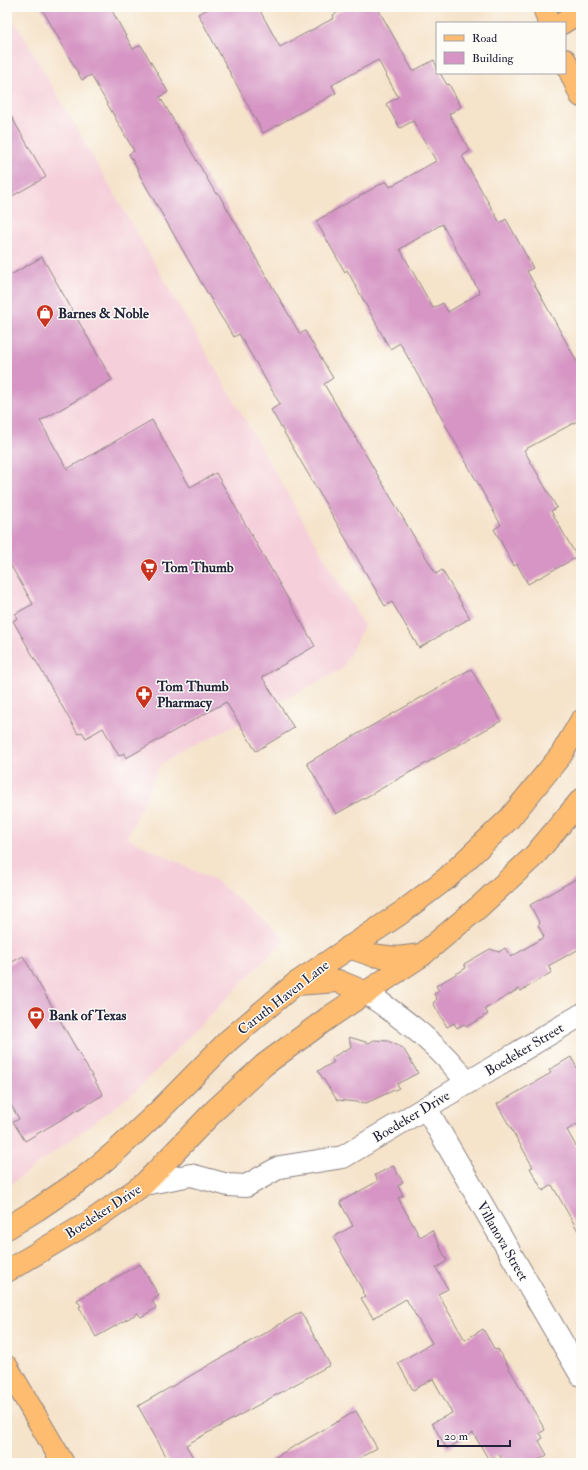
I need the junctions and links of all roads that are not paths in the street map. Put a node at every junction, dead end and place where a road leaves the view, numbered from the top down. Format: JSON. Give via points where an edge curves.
{"nodes":[{"id":1,"x":544,"y":7,"type":"edge"},
{"id":2,"x":581,"y":11,"type":"edge"},
{"id":3,"x":549,"y":22,"type":"edge"},
{"id":4,"x":564,"y":22,"type":"edge"},
{"id":5,"x":566,"y":62,"type":"edge"},
{"id":6,"x":581,"y":96,"type":"edge"},
{"id":7,"x":581,"y":721,"type":"edge"},
{"id":8,"x":581,"y":800,"type":"edge"},
{"id":9,"x":349,"y":947,"type":"junction"},
{"id":10,"x":422,"y":955,"type":"junction"},
{"id":11,"x":338,"y":981,"type":"junction"},
{"id":12,"x":295,"y":984,"type":"junction"},
{"id":13,"x":367,"y":993,"type":"junction"},
{"id":14,"x":581,"y":1015,"type":"edge"},
{"id":15,"x":328,"y":1018,"type":"junction"},
{"id":16,"x":467,"y":1083,"type":"junction"},
{"id":17,"x":426,"y":1108,"type":"junction"},
{"id":18,"x":144,"y":1184,"type":"junction"},
{"id":19,"x":7,"y":1228,"type":"edge"},
{"id":20,"x":7,"y":1271,"type":"edge"},
{"id":21,"x":7,"y":1367,"type":"edge"},
{"id":22,"x":581,"y":1375,"type":"edge"},
{"id":23,"x":63,"y":1463,"type":"edge"}],
"edges":[{"from":1,"to":3,"type":"main road"},
{"from":2,"to":4,"type":"main road"},
{"from":5,"to":6,"type":"main road"},
{"from":7,"to":9,"type":"main road","name":"Caruth Haven Lane","via":[[562,755],[509,819],[447,878],[401,913]]},
{"from":8,"to":10,"type":"main road","via":[[534,856]]},
{"from":9,"to":10,"type":"main road","via":[[396,958]]},
{"from":9,"to":11,"type":"main road"},
{"from":9,"to":12,"type":"main road","name":"Caruth Haven Lane"},
{"from":10,"to":13,"type":"main road"},
{"from":11,"to":12,"type":"main road"},
{"from":11,"to":13,"type":"main road"},
{"from":11,"to":15,"type":"main road"},
{"from":12,"to":19,"type":"main road","name":"Caruth Haven Lane","via":[[229,1040],[115,1152],[82,1179]]},
{"from":13,"to":15,"type":"main road"},
{"from":13,"to":16,"type":"street","via":[[433,1045],[457,1068]]},
{"from":14,"to":16,"type":"street","name":"Boedeker Street"},
{"from":15,"to":18,"type":"main road","via":[[264,1065],[220,1105]]},
{"from":16,"to":17,"type":"street","name":"Boedeker Drive"},
{"from":17,"to":18,"type":"street","name":"Boedeker Drive","via":[[343,1157],[280,1167],[246,1186],[228,1185],[191,1175]]},
{"from":17,"to":22,"type":"street","name":"Villanova Street"},
{"from":18,"to":20,"type":"main road","name":"Boedeker Drive","via":[[93,1220]]},
{"from":21,"to":23,"type":"main road"}]}
